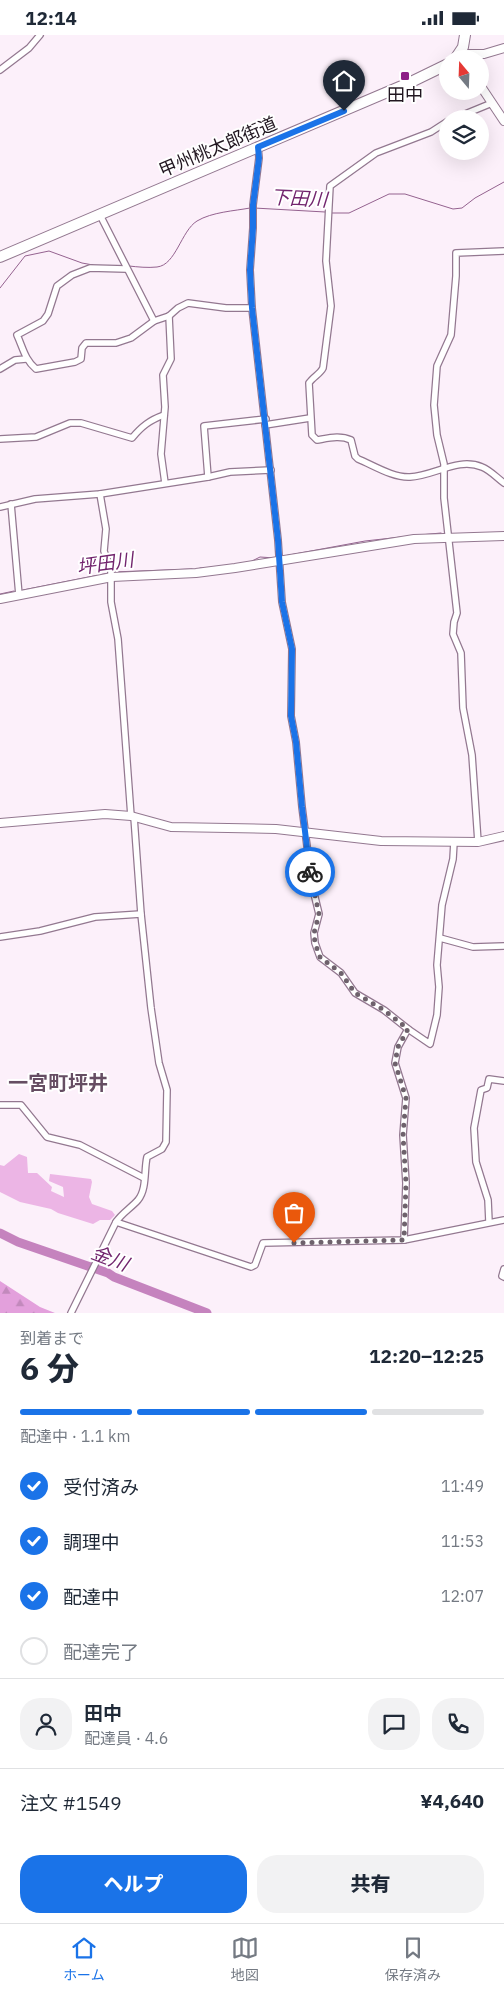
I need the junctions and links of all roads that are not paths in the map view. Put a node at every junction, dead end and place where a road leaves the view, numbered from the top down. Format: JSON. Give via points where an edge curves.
{"nodes":[{"id":1,"x":40,"y":35,"type":"edge"},
{"id":2,"x":465,"y":35,"type":"edge"},
{"id":3,"x":504,"y":48,"type":"edge"},
{"id":4,"x":461,"y":50,"type":"edge"},
{"id":5,"x":489,"y":52,"type":"edge"},
{"id":6,"x":439,"y":69,"type":"edge"},
{"id":7,"x":0,"y":70,"type":"edge"},
{"id":8,"x":489,"y":98,"type":"edge"},
{"id":9,"x":492,"y":103,"type":"junction"},
{"id":10,"x":475,"y":110,"type":"edge"},
{"id":11,"x":504,"y":121,"type":"edge"},
{"id":12,"x":439,"y":127,"type":"edge"},
{"id":13,"x":258,"y":147,"type":"junction"},
{"id":14,"x":100,"y":215,"type":"junction"},
{"id":15,"x":504,"y":251,"type":"edge"},
{"id":16,"x":0,"y":257,"type":"edge"},
{"id":17,"x":125,"y":267,"type":"junction"},
{"id":18,"x":252,"y":308,"type":"junction"},
{"id":19,"x":169,"y":316,"type":"junction"},
{"id":20,"x":154,"y":321,"type":"junction"},
{"id":21,"x":26,"y":359,"type":"junction"},
{"id":22,"x":0,"y":369,"type":"edge"},
{"id":23,"x":164,"y":415,"type":"junction"},
{"id":24,"x":310,"y":418,"type":"junction"},
{"id":25,"x":265,"y":422,"type":"junction"},
{"id":26,"x":0,"y":439,"type":"edge"},
{"id":27,"x":444,"y":469,"type":"junction"},
{"id":28,"x":271,"y":470,"type":"junction"},
{"id":29,"x":208,"y":477,"type":"junction"},
{"id":30,"x":165,"y":483,"type":"junction"},
{"id":31,"x":504,"y":483,"type":"edge"},
{"id":32,"x":100,"y":494,"type":"junction"},
{"id":33,"x":11,"y":504,"type":"junction"},
{"id":34,"x":0,"y":507,"type":"edge"},
{"id":35,"x":504,"y":536,"type":"edge"},
{"id":36,"x":449,"y":537,"type":"junction"},
{"id":37,"x":279,"y":560,"type":"junction"},
{"id":38,"x":112,"y":574,"type":"junction"},
{"id":39,"x":18,"y":595,"type":"junction"},
{"id":40,"x":0,"y":599,"type":"edge"},
{"id":41,"x":133,"y":817,"type":"junction"},
{"id":42,"x":0,"y":823,"type":"edge"},
{"id":43,"x":305,"y":831,"type":"junction"},
{"id":44,"x":504,"y":837,"type":"edge"},
{"id":45,"x":454,"y":842,"type":"junction"},
{"id":46,"x":478,"y":842,"type":"junction"},
{"id":47,"x":140,"y":913,"type":"junction"},
{"id":48,"x":0,"y":937,"type":"edge"},
{"id":49,"x":440,"y":938,"type":"junction"},
{"id":50,"x":504,"y":946,"type":"edge"},
{"id":51,"x":408,"y":1029,"type":"junction"},
{"id":52,"x":504,"y":1081,"type":"edge"},
{"id":53,"x":0,"y":1105,"type":"edge"},
{"id":54,"x":144,"y":1178,"type":"junction"},
{"id":55,"x":504,"y":1219,"type":"edge"},
{"id":56,"x":490,"y":1222,"type":"junction"},
{"id":57,"x":114,"y":1224,"type":"junction"},
{"id":58,"x":404,"y":1240,"type":"junction"},
{"id":59,"x":504,"y":1269,"type":"edge"},
{"id":60,"x":504,"y":1277,"type":"edge"},
{"id":61,"x":71,"y":1313,"type":"edge"}],
"edges":[{"from":1,"to":7,"type":"street","via":[[29,48]]},
{"from":2,"to":4,"type":"highway"},
{"from":3,"to":5,"type":"street"},
{"from":6,"to":13,"type":"highway","name":"甲州桃太郎街道"},
{"from":8,"to":9,"type":"street"},
{"from":9,"to":10,"type":"street"},
{"from":9,"to":11,"type":"street"},
{"from":12,"to":24,"type":"street","via":[[376,153],[330,186],[326,261],[331,305],[323,368],[308,383]]},
{"from":13,"to":14,"type":"highway","name":"甲州桃太郎街道"},
{"from":13,"to":18,"type":"street","via":[[250,270]]},
{"from":14,"to":16,"type":"highway","name":"甲州桃太郎街道"},
{"from":14,"to":17,"type":"street"},
{"from":15,"to":27,"type":"street","via":[[456,253],[451,335],[437,366],[434,391],[437,435]]},
{"from":17,"to":20,"type":"street"},
{"from":17,"to":21,"type":"street","via":[[90,268],[57,286],[43,321],[17,335]]},
{"from":18,"to":19,"type":"street","via":[[188,303]]},
{"from":18,"to":25,"type":"street"},
{"from":19,"to":20,"type":"street"},
{"from":19,"to":23,"type":"street","via":[[171,359],[163,375]]},
{"from":20,"to":21,"type":"street","via":[[139,334],[123,341],[86,343],[82,347],[81,359],[75,363],[36,369]]},
{"from":21,"to":22,"type":"street","via":[[15,360]]},
{"from":23,"to":26,"type":"street","via":[[152,419],[132,438],[81,423],[70,423],[36,437]]},
{"from":23,"to":30,"type":"street","via":[[161,454]]},
{"from":24,"to":25,"type":"street"},
{"from":24,"to":27,"type":"street","via":[[312,435],[317,440],[345,437],[351,440],[358,459],[398,475],[417,477]]},
{"from":25,"to":28,"type":"street"},
{"from":25,"to":29,"type":"street","via":[[204,426]]},
{"from":27,"to":31,"type":"street","via":[[470,464],[483,467]]},
{"from":27,"to":36,"type":"street"},
{"from":28,"to":29,"type":"street","via":[[230,472]]},
{"from":28,"to":37,"type":"street"},
{"from":29,"to":30,"type":"street"},
{"from":30,"to":32,"type":"street"},
{"from":32,"to":33,"type":"street"},
{"from":32,"to":38,"type":"street","via":[[106,529],[104,551]]},
{"from":33,"to":34,"type":"street"},
{"from":33,"to":39,"type":"street"},
{"from":35,"to":36,"type":"street"},
{"from":36,"to":37,"type":"street"},
{"from":36,"to":46,"type":"street","via":[[457,613],[453,634],[461,653],[463,708],[472,755]]},
{"from":37,"to":38,"type":"street","via":[[196,573]]},
{"from":37,"to":43,"type":"street","via":[[282,602],[292,649],[291,716]]},
{"from":38,"to":39,"type":"street"},
{"from":38,"to":41,"type":"street","via":[[111,602],[118,639]]},
{"from":39,"to":40,"type":"street"},
{"from":41,"to":42,"type":"street","via":[[106,814]]},
{"from":41,"to":43,"type":"street","via":[[171,827]]},
{"from":41,"to":47,"type":"street"},
{"from":43,"to":45,"type":"street","via":[[381,841]]},
{"from":43,"to":51,"type":"street","via":[[319,914],[314,938],[318,953],[341,973],[355,993]]},
{"from":44,"to":46,"type":"street"},
{"from":45,"to":46,"type":"street"},
{"from":45,"to":49,"type":"street","via":[[442,905]]},
{"from":47,"to":48,"type":"street","via":[[95,917]]},
{"from":47,"to":54,"type":"street","via":[[159,1063],[167,1090],[166,1142],[162,1149],[148,1157]]},
{"from":49,"to":50,"type":"street","via":[[473,947]]},
{"from":49,"to":51,"type":"street","via":[[436,1015],[430,1044]]},
{"from":51,"to":58,"type":"street","via":[[398,1047],[395,1063],[406,1098]]},
{"from":52,"to":56,"type":"street","via":[[490,1079],[487,1087],[481,1090],[474,1128],[476,1162],[488,1200]]},
{"from":53,"to":54,"type":"street","via":[[21,1105],[47,1137],[80,1145]]},
{"from":54,"to":57,"type":"street","via":[[139,1199]]},
{"from":55,"to":56,"type":"street"},
{"from":56,"to":58,"type":"street"},
{"from":57,"to":58,"type":"street","via":[[251,1267],[255,1265],[263,1243]]},
{"from":57,"to":61,"type":"street"},
{"from":59,"to":60,"type":"street"}]}
